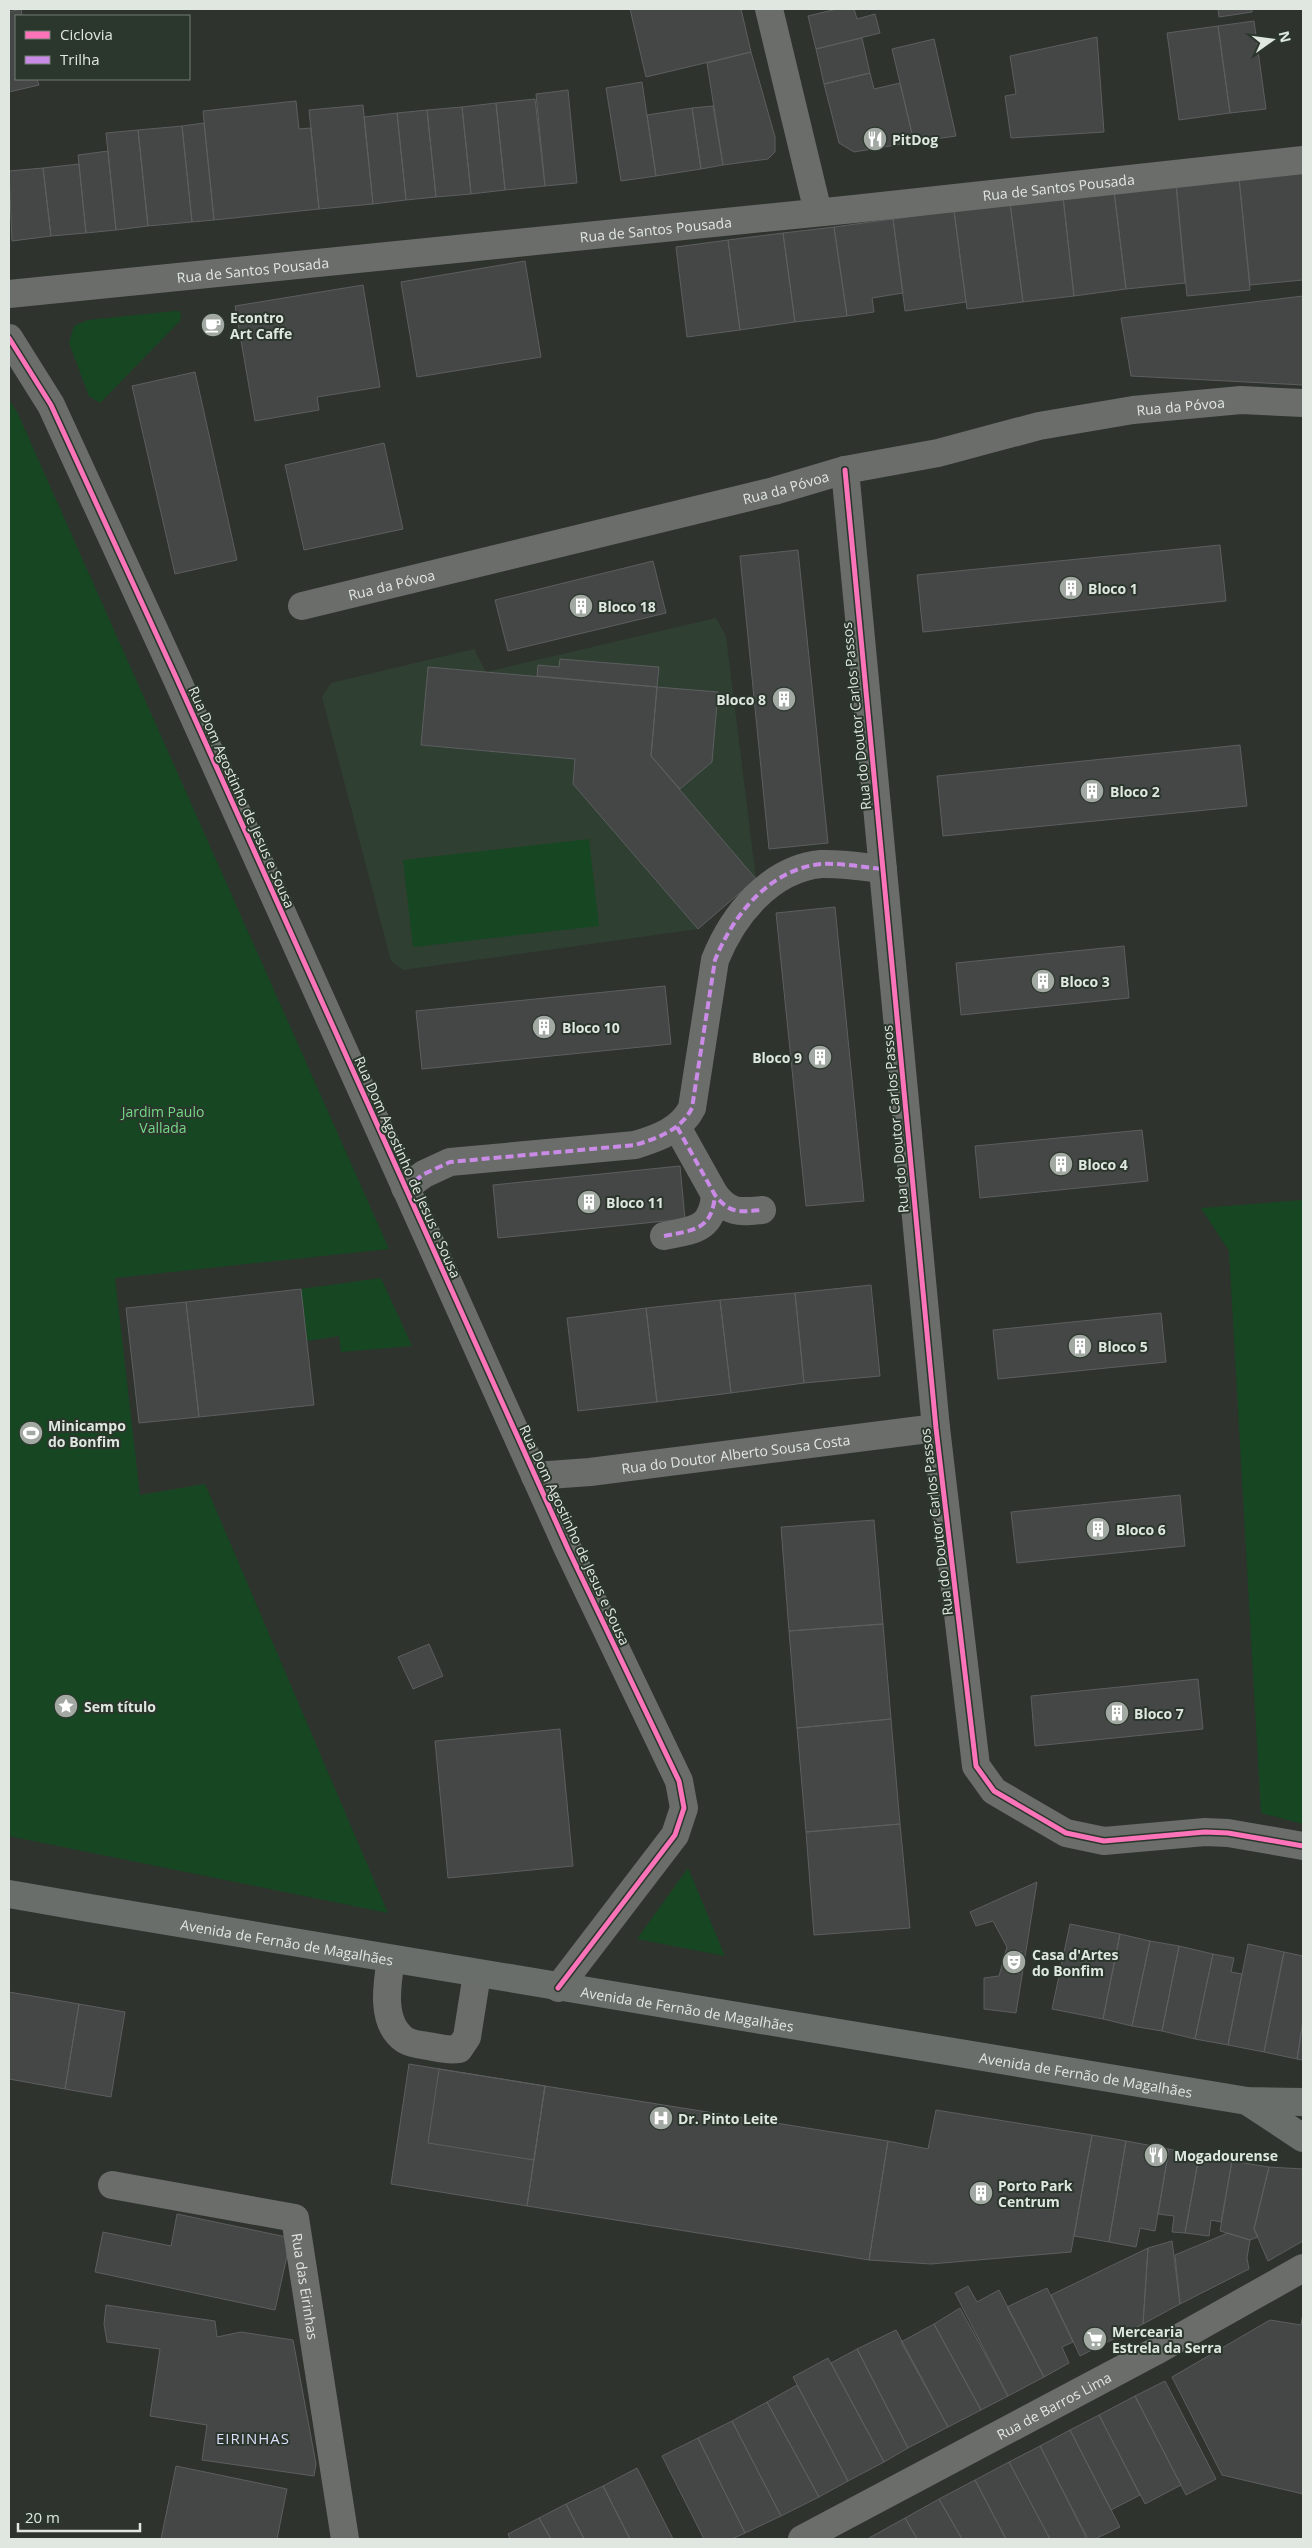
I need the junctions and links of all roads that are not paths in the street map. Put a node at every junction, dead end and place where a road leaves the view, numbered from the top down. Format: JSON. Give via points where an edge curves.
{"nodes":[{"id":1,"x":769,"y":9,"type":"edge"},
{"id":2,"x":1303,"y":160,"type":"edge"},
{"id":3,"x":818,"y":212,"type":"junction"},
{"id":4,"x":9,"y":294,"type":"edge"},
{"id":5,"x":9,"y":338,"type":"edge"},
{"id":6,"x":1303,"y":403,"type":"edge"},
{"id":7,"x":845,"y":470,"type":"junction"},
{"id":8,"x":302,"y":606,"type":"dead end"},
{"id":9,"x":883,"y":869,"type":"junction"},
{"id":10,"x":677,"y":1127,"type":"junction"},
{"id":11,"x":405,"y":1188,"type":"junction"},
{"id":12,"x":715,"y":1195,"type":"junction"},
{"id":13,"x":762,"y":1210,"type":"dead end"},
{"id":14,"x":664,"y":1236,"type":"dead end"},
{"id":15,"x":936,"y":1428,"type":"junction"},
{"id":16,"x":535,"y":1476,"type":"junction"},
{"id":17,"x":1303,"y":1846,"type":"edge"},
{"id":18,"x":9,"y":1894,"type":"edge"},
{"id":19,"x":391,"y":1959,"type":"junction"},
{"id":20,"x":477,"y":1974,"type":"junction"},
{"id":21,"x":558,"y":1988,"type":"junction"},
{"id":22,"x":1247,"y":2101,"type":"junction"},
{"id":23,"x":1303,"y":2102,"type":"edge"},
{"id":24,"x":1303,"y":2138,"type":"edge"},
{"id":25,"x":112,"y":2185,"type":"dead end"},
{"id":26,"x":1303,"y":2268,"type":"edge"},
{"id":27,"x":345,"y":2539,"type":"edge"},
{"id":28,"x":802,"y":2539,"type":"edge"}],
"edges":[{"from":1,"to":3,"type":"street"},
{"from":2,"to":3,"type":"street","name":"Rua de Santos Pousada"},
{"from":3,"to":4,"type":"street","name":"Rua de Santos Pousada"},
{"from":5,"to":11,"type":"street","name":"Rua Dom Agostinho de Jesus e Sousa","via":[[51,405],[176,675]]},
{"from":6,"to":7,"type":"street","name":"Rua da Póvoa","via":[[1241,400],[1134,410],[1039,426],[938,452]]},
{"from":7,"to":8,"type":"street","name":"Rua da Póvoa","via":[[774,491]]},
{"from":7,"to":9,"type":"street","name":"Rua do Doutor Carlos Passos"},
{"from":9,"to":10,"type":"street","via":[[830,864],[807,866],[775,881],[744,910],[720,945],[715,960],[692,1108],[686,1120]]},
{"from":9,"to":15,"type":"street","name":"Rua do Doutor Carlos Passos"},
{"from":10,"to":11,"type":"street","via":[[635,1145],[450,1162],[424,1174]]},
{"from":10,"to":12,"type":"street"},
{"from":11,"to":16,"type":"street","name":"Rua Dom Agostinho de Jesus e Sousa"},
{"from":12,"to":13,"type":"street","via":[[723,1205],[736,1212]]},
{"from":12,"to":14,"type":"street","via":[[713,1212],[705,1223]]},
{"from":15,"to":16,"type":"street","name":"Rua do Doutor Alberto Sousa Costa","via":[[590,1472]]},
{"from":15,"to":17,"type":"street","name":"Rua do Doutor Carlos Passos","via":[[976,1766],[994,1792],[1066,1833],[1104,1841],[1205,1832]]},
{"from":16,"to":21,"type":"street","name":"Rua Dom Agostinho de Jesus e Sousa","via":[[679,1781],[684,1808],[676,1835]]},
{"from":18,"to":19,"type":"main road","name":"Avenida de Fernão de Magalhães"},
{"from":19,"to":20,"type":"main road","name":"Avenida de Fernão de Magalhães"},
{"from":19,"to":20,"type":"street","via":[[387,2007],[398,2032],[406,2040],[451,2050],[459,2049],[467,2037]]},
{"from":20,"to":21,"type":"main road","name":"Avenida de Fernão de Magalhães"},
{"from":21,"to":22,"type":"main road","name":"Avenida de Fernão de Magalhães"},
{"from":22,"to":23,"type":"main road","name":"Avenida de Fernão de Magalhães"},
{"from":22,"to":24,"type":"main road","name":"Avenida de Fernão de Magalhães"},
{"from":25,"to":27,"type":"street","name":"Rua das Eirinhas","via":[[295,2218]]},
{"from":26,"to":28,"type":"street","name":"Rua de Barros Lima","via":[[1145,2357]]}]}
